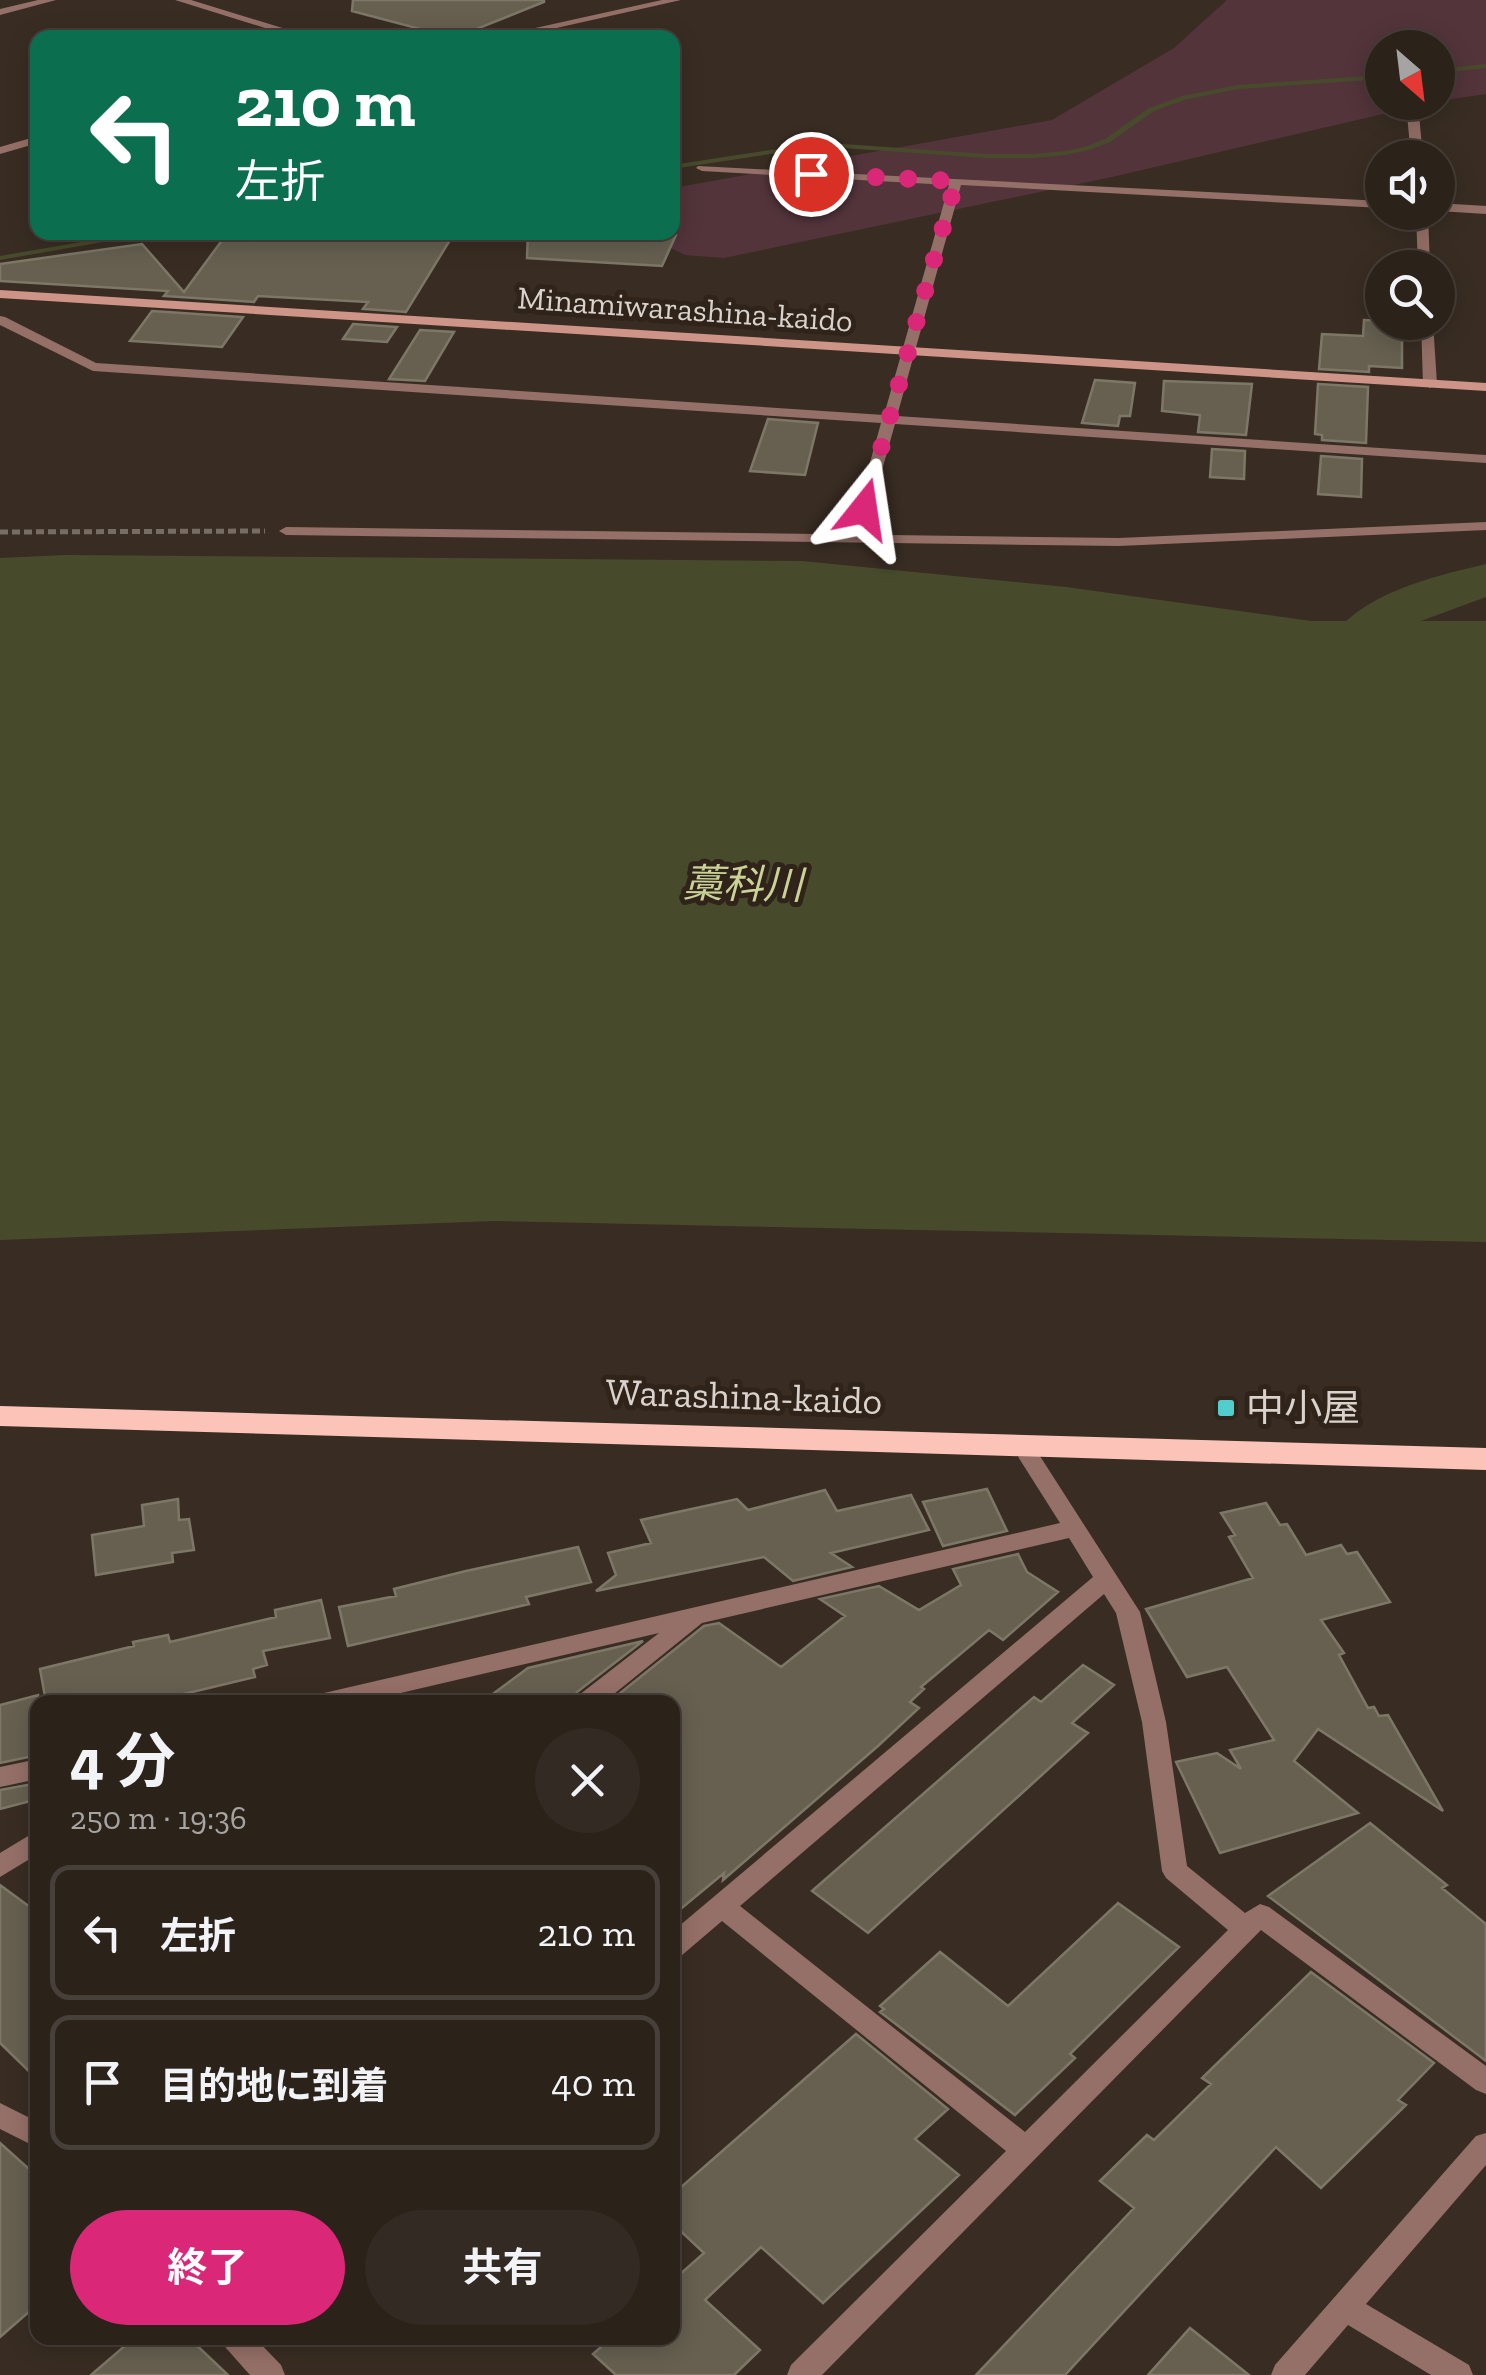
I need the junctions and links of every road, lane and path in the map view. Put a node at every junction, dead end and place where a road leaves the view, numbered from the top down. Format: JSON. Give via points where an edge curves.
{"nodes":[{"id":1,"x":51,"y":0,"type":"edge"},
{"id":2,"x":180,"y":0,"type":"edge"},
{"id":3,"x":676,"y":0,"type":"edge"},
{"id":4,"x":0,"y":12,"type":"edge"},
{"id":5,"x":283,"y":30,"type":"edge"},
{"id":6,"x":533,"y":30,"type":"edge"},
{"id":7,"x":30,"y":142,"type":"edge"},
{"id":8,"x":0,"y":151,"type":"edge"},
{"id":9,"x":702,"y":168,"type":"dead end"},
{"id":10,"x":956,"y":181,"type":"junction"},
{"id":11,"x":1365,"y":203,"type":"edge"},
{"id":12,"x":1455,"y":208,"type":"edge"},
{"id":13,"x":1486,"y":210,"type":"edge"},
{"id":14,"x":0,"y":294,"type":"edge"},
{"id":15,"x":0,"y":320,"type":"edge"},
{"id":16,"x":1428,"y":340,"type":"edge"},
{"id":17,"x":908,"y":351,"type":"junction"},
{"id":18,"x":1430,"y":384,"type":"junction"},
{"id":19,"x":1486,"y":387,"type":"edge"},
{"id":20,"x":888,"y":422,"type":"junction"},
{"id":21,"x":1486,"y":459,"type":"edge"},
{"id":22,"x":864,"y":509,"type":"dead end"},
{"id":23,"x":1486,"y":526,"type":"edge"},
{"id":24,"x":286,"y":531,"type":"joint"},
{"id":25,"x":0,"y":532,"type":"edge"},
{"id":26,"x":0,"y":1416,"type":"edge"},
{"id":27,"x":1021,"y":1444,"type":"junction"},
{"id":28,"x":1486,"y":1459,"type":"edge"},
{"id":29,"x":1076,"y":1528,"type":"junction"},
{"id":30,"x":1106,"y":1578,"type":"junction"},
{"id":31,"x":697,"y":1616,"type":"junction"},
{"id":32,"x":354,"y":1695,"type":"edge"},
{"id":33,"x":597,"y":1695,"type":"edge"},
{"id":34,"x":30,"y":1771,"type":"edge"},
{"id":35,"x":0,"y":1777,"type":"edge"},
{"id":36,"x":30,"y":1846,"type":"edge"},
{"id":37,"x":0,"y":1868,"type":"edge"},
{"id":38,"x":723,"y":1906,"type":"junction"},
{"id":39,"x":1246,"y":1928,"type":"junction"},
{"id":40,"x":680,"y":1941,"type":"edge"},
{"id":41,"x":1486,"y":2082,"type":"edge"},
{"id":42,"x":0,"y":2115,"type":"edge"},
{"id":43,"x":30,"y":2132,"type":"edge"},
{"id":44,"x":1486,"y":2145,"type":"edge"},
{"id":45,"x":1026,"y":2150,"type":"junction"},
{"id":46,"x":1345,"y":2307,"type":"junction"},
{"id":47,"x":242,"y":2345,"type":"edge"},
{"id":48,"x":270,"y":2375,"type":"edge"},
{"id":49,"x":802,"y":2375,"type":"edge"},
{"id":50,"x":1286,"y":2375,"type":"edge"},
{"id":51,"x":1458,"y":2375,"type":"edge"}],
"edges":[{"from":1,"to":4,"type":"street"},
{"from":2,"to":5,"type":"street"},
{"from":3,"to":6,"type":"street"},
{"from":7,"to":8,"type":"street"},
{"from":9,"to":10,"type":"street"},
{"from":10,"to":11,"type":"street"},
{"from":10,"to":17,"type":"street"},
{"from":12,"to":13,"type":"street"},
{"from":14,"to":17,"type":"main road","name":"Minamiwarashina-kaido"},
{"from":15,"to":20,"type":"street","via":[[93,367]]},
{"from":16,"to":18,"type":"street"},
{"from":17,"to":18,"type":"main road","name":"Minamiwarashina-kaido"},
{"from":17,"to":20,"type":"street"},
{"from":18,"to":19,"type":"main road","name":"Minamiwarashina-kaido"},
{"from":20,"to":21,"type":"street"},
{"from":20,"to":22,"type":"street"},
{"from":23,"to":24,"type":"street","via":[[1119,542]]},
{"from":24,"to":25,"type":"path"},
{"from":26,"to":27,"type":"highway","name":"Warashina-kaido"},
{"from":27,"to":28,"type":"highway","name":"Warashina-kaido"},
{"from":27,"to":29,"type":"street"},
{"from":29,"to":30,"type":"street"},
{"from":29,"to":31,"type":"street"},
{"from":30,"to":38,"type":"street"},
{"from":30,"to":39,"type":"street","via":[[1128,1612],[1154,1722],[1175,1872]]},
{"from":31,"to":32,"type":"street"},
{"from":31,"to":33,"type":"street"},
{"from":34,"to":35,"type":"street"},
{"from":36,"to":37,"type":"street"},
{"from":38,"to":40,"type":"street"},
{"from":38,"to":45,"type":"street"},
{"from":39,"to":41,"type":"street","via":[[1260,1915]]},
{"from":39,"to":45,"type":"street"},
{"from":42,"to":43,"type":"street"},
{"from":44,"to":46,"type":"street"},
{"from":45,"to":49,"type":"street"},
{"from":46,"to":50,"type":"street"},
{"from":46,"to":51,"type":"street"},
{"from":47,"to":48,"type":"street"}]}
